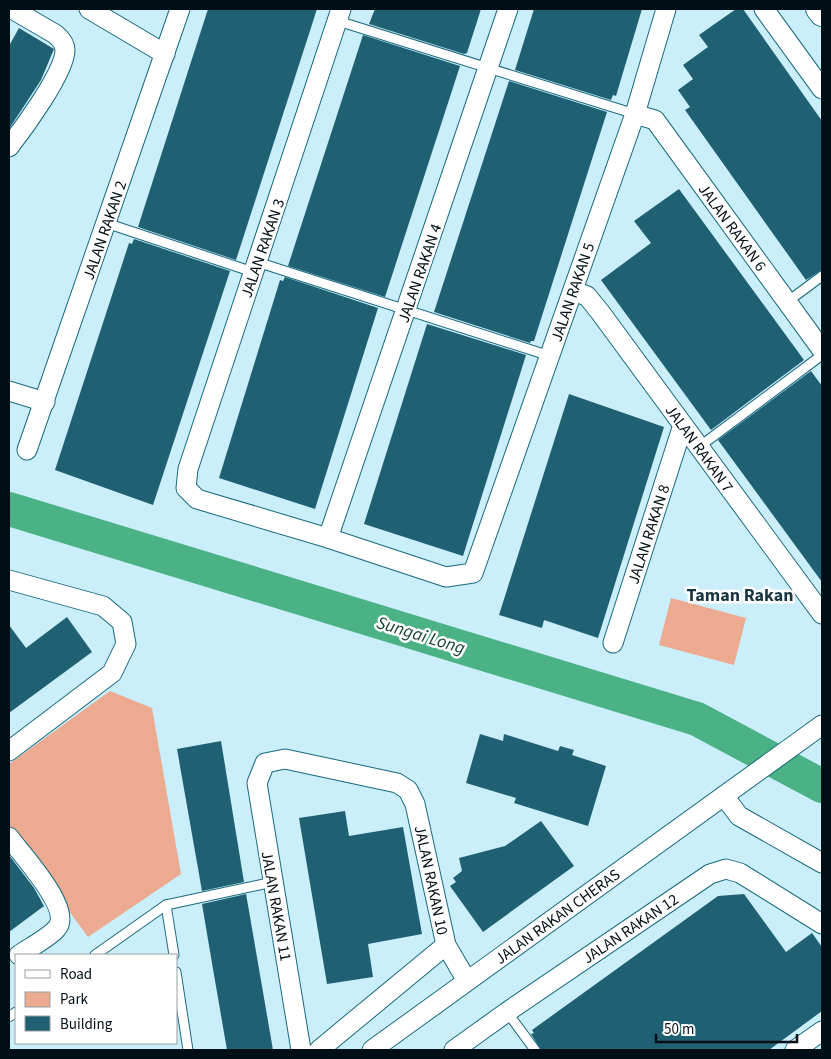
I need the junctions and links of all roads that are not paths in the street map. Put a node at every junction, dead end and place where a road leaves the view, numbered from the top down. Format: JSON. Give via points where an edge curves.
{"nodes":[{"id":1,"x":12,"y":9,"type":"edge"},
{"id":2,"x":89,"y":9,"type":"edge"},
{"id":3,"x":180,"y":9,"type":"edge"},
{"id":4,"x":508,"y":9,"type":"edge"},
{"id":5,"x":666,"y":9,"type":"edge"},
{"id":6,"x":764,"y":9,"type":"edge"},
{"id":7,"x":818,"y":9,"type":"edge"},
{"id":8,"x":822,"y":14,"type":"edge"},
{"id":9,"x":340,"y":15,"type":"edge"},
{"id":10,"x":165,"y":54,"type":"junction"},
{"id":11,"x":488,"y":68,"type":"junction"},
{"id":12,"x":822,"y":89,"type":"edge"},
{"id":13,"x":635,"y":114,"type":"junction"},
{"id":14,"x":9,"y":147,"type":"edge"},
{"id":15,"x":106,"y":223,"type":"junction"},
{"id":16,"x":255,"y":267,"type":"junction"},
{"id":17,"x":822,"y":276,"type":"edge"},
{"id":18,"x":573,"y":291,"type":"junction"},
{"id":19,"x":787,"y":302,"type":"junction"},
{"id":20,"x":406,"y":310,"type":"junction"},
{"id":21,"x":822,"y":350,"type":"edge"},
{"id":22,"x":822,"y":355,"type":"edge"},
{"id":23,"x":550,"y":356,"type":"junction"},
{"id":24,"x":9,"y":391,"type":"edge"},
{"id":25,"x":45,"y":402,"type":"junction"},
{"id":26,"x":683,"y":425,"type":"junction"},
{"id":27,"x":700,"y":447,"type":"junction"},
{"id":28,"x":27,"y":450,"type":"dead end"},
{"id":29,"x":328,"y":538,"type":"junction"},
{"id":30,"x":9,"y":580,"type":"edge"},
{"id":31,"x":822,"y":614,"type":"edge"},
{"id":32,"x":613,"y":643,"type":"dead end"},
{"id":33,"x":822,"y":725,"type":"edge"},
{"id":34,"x":9,"y":751,"type":"edge"},
{"id":35,"x":265,"y":762,"type":"joint"},
{"id":36,"x":724,"y":796,"type":"junction"},
{"id":37,"x":9,"y":837,"type":"edge"},
{"id":38,"x":822,"y":863,"type":"edge"},
{"id":39,"x":273,"y":882,"type":"junction"},
{"id":40,"x":166,"y":905,"type":"junction"},
{"id":41,"x":818,"y":921,"type":"edge"},
{"id":42,"x":446,"y":945,"type":"junction"},
{"id":43,"x":21,"y":954,"type":"edge"},
{"id":44,"x":96,"y":954,"type":"edge"},
{"id":45,"x":174,"y":954,"type":"edge"},
{"id":46,"x":467,"y":981,"type":"junction"},
{"id":47,"x":178,"y":985,"type":"edge"},
{"id":48,"x":507,"y":1012,"type":"junction"},
{"id":49,"x":822,"y":1031,"type":"edge"},
{"id":50,"x":188,"y":1050,"type":"edge"},
{"id":51,"x":302,"y":1050,"type":"edge"},
{"id":52,"x":320,"y":1050,"type":"edge"},
{"id":53,"x":372,"y":1050,"type":"edge"},
{"id":54,"x":454,"y":1050,"type":"edge"},
{"id":55,"x":535,"y":1050,"type":"edge"},
{"id":56,"x":795,"y":1050,"type":"edge"}],
"edges":[{"from":1,"to":14,"type":"street","via":[[55,34],[61,39],[65,51],[56,78]]},
{"from":2,"to":10,"type":"street"},
{"from":3,"to":10,"type":"street","name":"JALAN RAKAN 2"},
{"from":4,"to":11,"type":"street","name":"JALAN RAKAN 4"},
{"from":5,"to":13,"type":"street","name":"JALAN RAKAN 5"},
{"from":6,"to":12,"type":"street"},
{"from":7,"to":8,"type":"street"},
{"from":9,"to":11,"type":"lane"},
{"from":9,"to":16,"type":"street","name":"JALAN RAKAN 3"},
{"from":10,"to":15,"type":"street","name":"JALAN RAKAN 2"},
{"from":11,"to":13,"type":"lane"},
{"from":11,"to":20,"type":"street","name":"JALAN RAKAN 4"},
{"from":13,"to":18,"type":"street","name":"JALAN RAKAN 5"},
{"from":13,"to":19,"type":"street","name":"JALAN RAKAN 6","via":[[655,120]]},
{"from":15,"to":16,"type":"lane"},
{"from":15,"to":25,"type":"street","name":"JALAN RAKAN 2"},
{"from":16,"to":20,"type":"lane"},
{"from":16,"to":29,"type":"street","name":"JALAN RAKAN 3","via":[[188,469],[186,488],[197,499]]},
{"from":17,"to":19,"type":"lane"},
{"from":18,"to":23,"type":"street","name":"JALAN RAKAN 5"},
{"from":18,"to":26,"type":"street","name":"JALAN RAKAN 7","via":[[587,296]]},
{"from":19,"to":21,"type":"street","name":"JALAN RAKAN 6"},
{"from":20,"to":23,"type":"lane"},
{"from":20,"to":29,"type":"street","name":"JALAN RAKAN 4"},
{"from":22,"to":27,"type":"lane"},
{"from":23,"to":29,"type":"street","name":"JALAN RAKAN 5","via":[[473,573],[446,577]]},
{"from":24,"to":25,"type":"street"},
{"from":25,"to":28,"type":"street","name":"JALAN RAKAN 2"},
{"from":26,"to":27,"type":"street","name":"JALAN RAKAN 7"},
{"from":26,"to":32,"type":"street","name":"JALAN RAKAN 8"},
{"from":27,"to":31,"type":"street","name":"JALAN RAKAN 7"},
{"from":30,"to":34,"type":"street","via":[[103,606],[122,622],[126,644],[112,673]]},
{"from":33,"to":36,"type":"street","name":"JALAN RAKAN CHERAS"},
{"from":35,"to":39,"type":"street","name":"JALAN RAKAN 11","via":[[257,783]]},
{"from":35,"to":42,"type":"street","name":"JALAN RAKAN 10","via":[[285,759],[397,783],[408,790],[415,804]]},
{"from":36,"to":38,"type":"street","via":[[739,816]]},
{"from":36,"to":46,"type":"street","name":"JALAN RAKAN CHERAS"},
{"from":37,"to":43,"type":"street","via":[[56,900],[62,915],[58,928]]},
{"from":39,"to":40,"type":"lane"},
{"from":39,"to":51,"type":"street","name":"JALAN RAKAN 11"},
{"from":40,"to":44,"type":"lane"},
{"from":40,"to":45,"type":"lane"},
{"from":41,"to":48,"type":"street","name":"JALAN RAKAN 12","via":[[740,874],[726,869],[710,874]]},
{"from":42,"to":46,"type":"street","name":"JALAN RAKAN 10"},
{"from":42,"to":52,"type":"street"},
{"from":46,"to":53,"type":"street","name":"JALAN RAKAN CHERAS"},
{"from":47,"to":50,"type":"lane"},
{"from":48,"to":54,"type":"street","name":"JALAN RAKAN 12"},
{"from":48,"to":55,"type":"lane"},
{"from":49,"to":56,"type":"street"}]}
